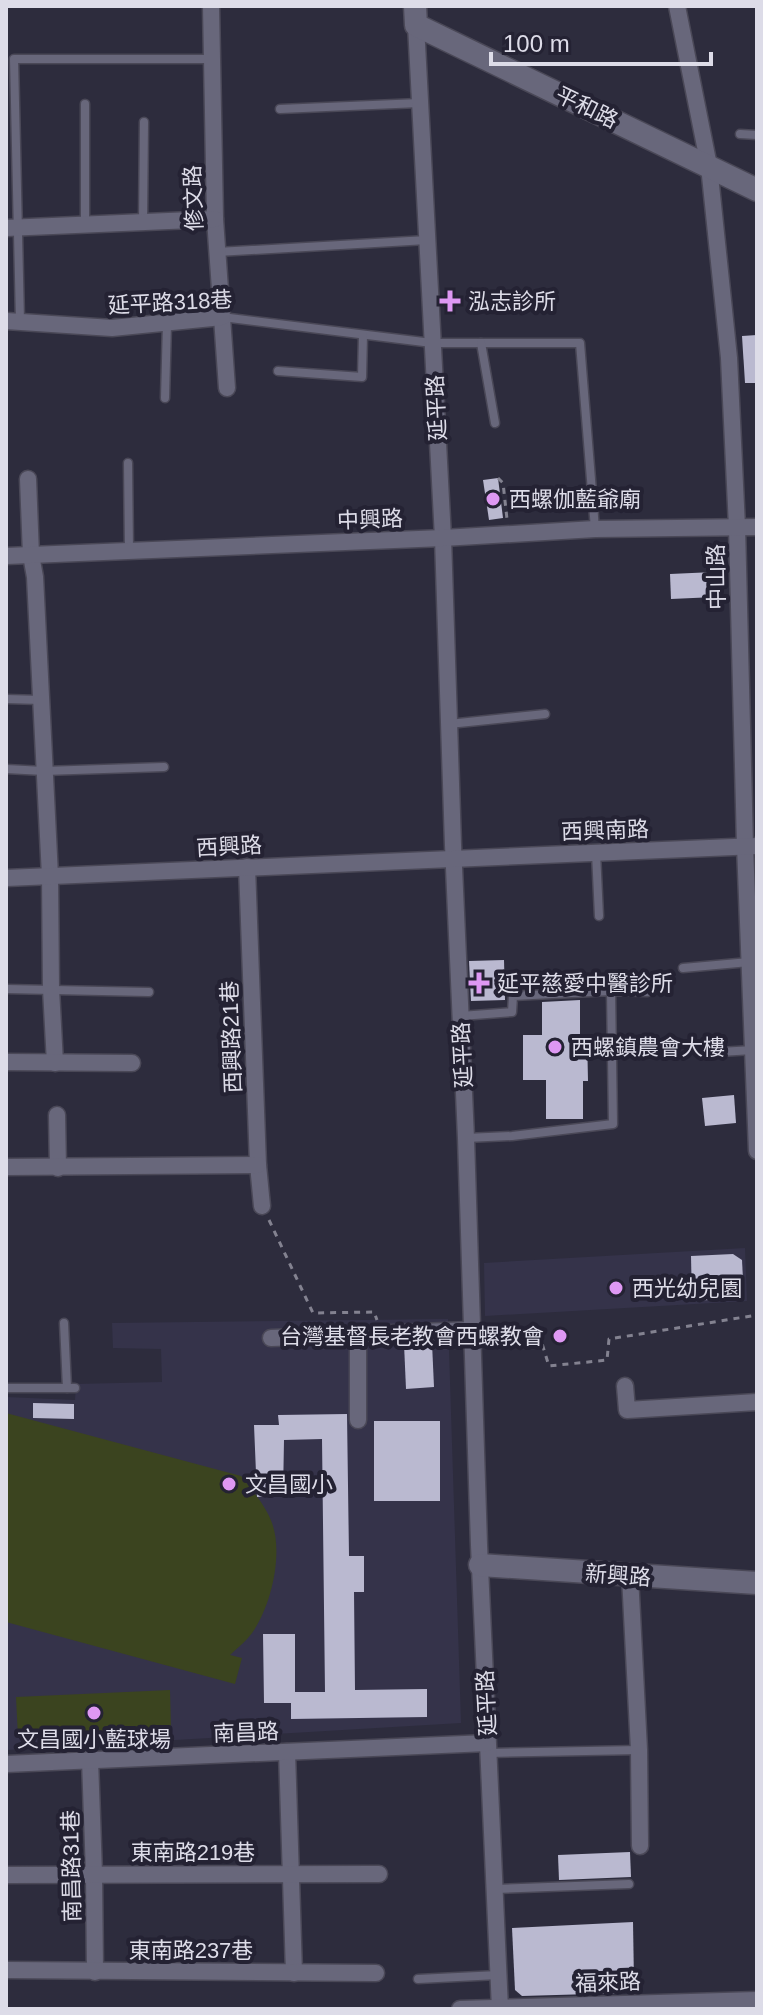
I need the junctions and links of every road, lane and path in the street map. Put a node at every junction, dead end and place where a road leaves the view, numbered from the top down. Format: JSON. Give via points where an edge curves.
{"nodes":[{"id":1,"x":211,"y":6,"type":"edge"},
{"id":2,"x":677,"y":6,"type":"edge"},
{"id":3,"x":416,"y":16,"type":"edge"},
{"id":4,"x":10,"y":59,"type":"edge"},
{"id":5,"x":212,"y":59,"type":"junction"},
{"id":6,"x":420,"y":103,"type":"junction"},
{"id":7,"x":85,"y":104,"type":"dead end"},
{"id":8,"x":280,"y":109,"type":"dead end"},
{"id":9,"x":144,"y":122,"type":"dead end"},
{"id":10,"x":740,"y":134,"type":"dead end"},
{"id":11,"x":757,"y":135,"type":"edge"},
{"id":12,"x":709,"y":166,"type":"junction"},
{"id":13,"x":757,"y":190,"type":"edge"},
{"id":14,"x":215,"y":219,"type":"junction"},
{"id":15,"x":143,"y":222,"type":"junction"},
{"id":16,"x":85,"y":224,"type":"junction"},
{"id":17,"x":12,"y":227,"type":"edge"},
{"id":18,"x":427,"y":240,"type":"junction"},
{"id":19,"x":217,"y":252,"type":"junction"},
{"id":20,"x":222,"y":317,"type":"junction"},
{"id":21,"x":13,"y":321,"type":"edge"},
{"id":22,"x":167,"y":323,"type":"junction"},
{"id":23,"x":363,"y":335,"type":"junction"},
{"id":24,"x":432,"y":343,"type":"junction"},
{"id":25,"x":481,"y":343,"type":"junction"},
{"id":26,"x":278,"y":371,"type":"dead end"},
{"id":27,"x":227,"y":388,"type":"dead end"},
{"id":28,"x":165,"y":398,"type":"dead end"},
{"id":29,"x":495,"y":423,"type":"dead end"},
{"id":30,"x":128,"y":463,"type":"dead end"},
{"id":31,"x":498,"y":478,"type":"dead end"},
{"id":32,"x":28,"y":479,"type":"dead end"},
{"id":33,"x":737,"y":527,"type":"junction"},
{"id":34,"x":757,"y":527,"type":"edge"},
{"id":35,"x":595,"y":529,"type":"junction"},
{"id":36,"x":509,"y":535,"type":"junction"},
{"id":37,"x":443,"y":538,"type":"junction"},
{"id":38,"x":129,"y":551,"type":"junction"},
{"id":39,"x":31,"y":555,"type":"junction"},
{"id":40,"x":6,"y":556,"type":"edge"},
{"id":41,"x":6,"y":699,"type":"edge"},
{"id":42,"x":41,"y":700,"type":"junction"},
{"id":43,"x":545,"y":714,"type":"dead end"},
{"id":44,"x":449,"y":724,"type":"junction"},
{"id":45,"x":164,"y":767,"type":"dead end"},
{"id":46,"x":6,"y":769,"type":"edge"},
{"id":47,"x":44,"y":771,"type":"junction"},
{"id":48,"x":751,"y":846,"type":"edge"},
{"id":49,"x":596,"y":852,"type":"junction"},
{"id":50,"x":454,"y":858,"type":"junction"},
{"id":51,"x":247,"y":867,"type":"junction"},
{"id":52,"x":50,"y":876,"type":"junction"},
{"id":53,"x":6,"y":878,"type":"edge"},
{"id":54,"x":599,"y":916,"type":"dead end"},
{"id":55,"x":749,"y":962,"type":"junction"},
{"id":56,"x":683,"y":968,"type":"dead end"},
{"id":57,"x":6,"y":989,"type":"edge"},
{"id":58,"x":51,"y":989,"type":"junction"},
{"id":59,"x":611,"y":991,"type":"junction"},
{"id":60,"x":149,"y":992,"type":"dead end"},
{"id":61,"x":647,"y":992,"type":"dead end"},
{"id":62,"x":461,"y":1016,"type":"junction"},
{"id":63,"x":753,"y":1050,"type":"junction"},
{"id":64,"x":703,"y":1053,"type":"dead end"},
{"id":65,"x":6,"y":1062,"type":"edge"},
{"id":66,"x":55,"y":1063,"type":"junction"},
{"id":67,"x":132,"y":1063,"type":"dead end"},
{"id":68,"x":57,"y":1115,"type":"dead end"},
{"id":69,"x":466,"y":1138,"type":"junction"},
{"id":70,"x":757,"y":1151,"type":"edge"},
{"id":71,"x":258,"y":1165,"type":"junction"},
{"id":72,"x":6,"y":1167,"type":"edge"},
{"id":73,"x":58,"y":1168,"type":"junction"},
{"id":74,"x":262,"y":1206,"type":"joint"},
{"id":75,"x":757,"y":1315,"type":"edge"},
{"id":76,"x":64,"y":1323,"type":"dead end"},
{"id":77,"x":382,"y":1335,"type":"junction"},
{"id":78,"x":358,"y":1336,"type":"junction"},
{"id":79,"x":472,"y":1336,"type":"junction"},
{"id":80,"x":271,"y":1338,"type":"dead end"},
{"id":81,"x":625,"y":1386,"type":"dead end"},
{"id":82,"x":6,"y":1388,"type":"edge"},
{"id":83,"x":757,"y":1402,"type":"edge"},
{"id":84,"x":358,"y":1420,"type":"dead end"},
{"id":85,"x":480,"y":1565,"type":"junction"},
{"id":86,"x":630,"y":1576,"type":"junction"},
{"id":87,"x":757,"y":1583,"type":"edge"},
{"id":88,"x":488,"y":1748,"type":"junction"},
{"id":89,"x":639,"y":1750,"type":"junction"},
{"id":90,"x":287,"y":1752,"type":"junction"},
{"id":91,"x":90,"y":1760,"type":"junction"},
{"id":92,"x":6,"y":1764,"type":"edge"},
{"id":93,"x":640,"y":1846,"type":"dead end"},
{"id":94,"x":94,"y":1874,"type":"junction"},
{"id":95,"x":379,"y":1874,"type":"dead end"},
{"id":96,"x":6,"y":1875,"type":"edge"},
{"id":97,"x":292,"y":1875,"type":"junction"},
{"id":98,"x":629,"y":1884,"type":"dead end"},
{"id":99,"x":495,"y":1889,"type":"junction"},
{"id":100,"x":6,"y":1970,"type":"edge"},
{"id":101,"x":95,"y":1972,"type":"junction"},
{"id":102,"x":294,"y":1973,"type":"junction"},
{"id":103,"x":376,"y":1973,"type":"dead end"},
{"id":104,"x":499,"y":1975,"type":"junction"},
{"id":105,"x":418,"y":1979,"type":"dead end"},
{"id":106,"x":757,"y":2000,"type":"edge"},
{"id":107,"x":500,"y":2008,"type":"edge"},
{"id":108,"x":460,"y":2009,"type":"edge"}],
"edges":[{"from":1,"to":5,"type":"street","name":"修文路"},
{"from":2,"to":12,"type":"street","name":"中山路"},
{"from":3,"to":6,"type":"street","name":"延平路"},
{"from":3,"to":12,"type":"main road","name":"平和路"},
{"from":4,"to":5,"type":"lane"},
{"from":4,"to":17,"type":"lane"},
{"from":5,"to":14,"type":"street","name":"修文路"},
{"from":6,"to":8,"type":"lane"},
{"from":6,"to":18,"type":"street","name":"延平路"},
{"from":7,"to":16,"type":"lane"},
{"from":9,"to":15,"type":"lane"},
{"from":10,"to":11,"type":"lane"},
{"from":12,"to":13,"type":"main road","name":"平和路"},
{"from":12,"to":33,"type":"street","name":"中山路","via":[[729,358]]},
{"from":14,"to":15,"type":"street"},
{"from":14,"to":19,"type":"street","name":"修文路"},
{"from":15,"to":16,"type":"street"},
{"from":16,"to":17,"type":"street"},
{"from":17,"to":21,"type":"lane"},
{"from":18,"to":19,"type":"lane"},
{"from":18,"to":24,"type":"street","name":"延平路"},
{"from":19,"to":20,"type":"street","name":"修文路"},
{"from":20,"to":22,"type":"street","name":"延平路318巷"},
{"from":20,"to":23,"type":"lane","name":"延平路318巷"},
{"from":20,"to":27,"type":"street","name":"修文路"},
{"from":21,"to":22,"type":"street","name":"延平路318巷","via":[[112,328]]},
{"from":22,"to":28,"type":"lane"},
{"from":23,"to":24,"type":"lane","name":"延平路318巷"},
{"from":23,"to":26,"type":"lane","via":[[362,377]]},
{"from":24,"to":25,"type":"lane","name":"延平路318巷"},
{"from":24,"to":37,"type":"street","name":"延平路"},
{"from":25,"to":29,"type":"lane"},
{"from":25,"to":35,"type":"lane","name":"延平路318巷","via":[[580,343]]},
{"from":30,"to":38,"type":"lane"},
{"from":31,"to":36,"type":"path"},
{"from":32,"to":39,"type":"street"},
{"from":33,"to":34,"type":"street","name":"中興路"},
{"from":33,"to":35,"type":"street","name":"中興路"},
{"from":33,"to":48,"type":"street","name":"中山路"},
{"from":35,"to":36,"type":"street","name":"中興路"},
{"from":36,"to":37,"type":"street","name":"中興路"},
{"from":37,"to":38,"type":"street","name":"中興路"},
{"from":37,"to":44,"type":"street","name":"延平路"},
{"from":38,"to":39,"type":"street","name":"中興路"},
{"from":39,"to":40,"type":"street","name":"中興路"},
{"from":39,"to":42,"type":"street"},
{"from":41,"to":42,"type":"lane"},
{"from":42,"to":47,"type":"street"},
{"from":43,"to":44,"type":"lane"},
{"from":44,"to":50,"type":"street","name":"延平路"},
{"from":45,"to":47,"type":"lane"},
{"from":46,"to":47,"type":"lane"},
{"from":47,"to":52,"type":"street"},
{"from":48,"to":49,"type":"street","name":"西興南路"},
{"from":48,"to":55,"type":"street","name":"中山路"},
{"from":49,"to":50,"type":"street","name":"西興南路"},
{"from":49,"to":54,"type":"lane"},
{"from":50,"to":51,"type":"street","name":"西興路"},
{"from":50,"to":62,"type":"street","name":"延平路"},
{"from":51,"to":52,"type":"street","name":"西興路"},
{"from":51,"to":71,"type":"street","name":"西興路21巷"},
{"from":52,"to":53,"type":"street","name":"西興路"},
{"from":52,"to":58,"type":"street"},
{"from":55,"to":56,"type":"lane"},
{"from":55,"to":63,"type":"street","name":"中山路"},
{"from":57,"to":58,"type":"lane"},
{"from":58,"to":60,"type":"lane"},
{"from":58,"to":66,"type":"street"},
{"from":59,"to":61,"type":"lane"},
{"from":59,"to":62,"type":"lane","via":[[513,996],[512,1012]]},
{"from":59,"to":69,"type":"lane","via":[[613,1124]]},
{"from":62,"to":69,"type":"street","name":"延平路"},
{"from":63,"to":64,"type":"lane"},
{"from":63,"to":70,"type":"street","name":"中山路"},
{"from":65,"to":66,"type":"street"},
{"from":66,"to":67,"type":"street"},
{"from":68,"to":73,"type":"street"},
{"from":69,"to":79,"type":"street","name":"延平路"},
{"from":71,"to":73,"type":"street"},
{"from":71,"to":74,"type":"street","name":"西興路21巷"},
{"from":72,"to":73,"type":"street"},
{"from":74,"to":77,"type":"path","via":[[313,1313],[374,1312]]},
{"from":75,"to":79,"type":"path","via":[[609,1339],[607,1360],[549,1366],[540,1337]]},
{"from":76,"to":82,"type":"lane","via":[[71,1388]]},
{"from":77,"to":78,"type":"street"},
{"from":77,"to":79,"type":"street"},
{"from":78,"to":80,"type":"street"},
{"from":78,"to":84,"type":"street"},
{"from":79,"to":85,"type":"street","name":"延平路"},
{"from":81,"to":83,"type":"street","via":[[627,1410]]},
{"from":85,"to":86,"type":"main road","name":"新興路"},
{"from":85,"to":88,"type":"street","name":"延平路"},
{"from":86,"to":87,"type":"main road","name":"新興路"},
{"from":86,"to":89,"type":"street"},
{"from":88,"to":89,"type":"lane"},
{"from":88,"to":90,"type":"street","name":"南昌路"},
{"from":88,"to":99,"type":"street","name":"延平路"},
{"from":89,"to":93,"type":"street"},
{"from":90,"to":91,"type":"street","name":"南昌路"},
{"from":90,"to":97,"type":"street"},
{"from":91,"to":92,"type":"street","name":"南昌路"},
{"from":91,"to":94,"type":"street","name":"南昌路31巷"},
{"from":94,"to":96,"type":"street","name":"東南路219巷"},
{"from":94,"to":97,"type":"street","name":"東南路219巷"},
{"from":94,"to":101,"type":"street","name":"南昌路31巷"},
{"from":95,"to":97,"type":"street","name":"東南路219巷"},
{"from":97,"to":102,"type":"street"},
{"from":98,"to":99,"type":"lane"},
{"from":99,"to":104,"type":"street","name":"延平路"},
{"from":100,"to":101,"type":"street","name":"東南路237巷"},
{"from":101,"to":102,"type":"street","name":"東南路237巷"},
{"from":102,"to":103,"type":"street","name":"東南路237巷"},
{"from":104,"to":105,"type":"lane"},
{"from":104,"to":107,"type":"street","name":"延平路"},
{"from":106,"to":107,"type":"street","name":"福來路"},
{"from":107,"to":108,"type":"street","name":"福來路"}]}
